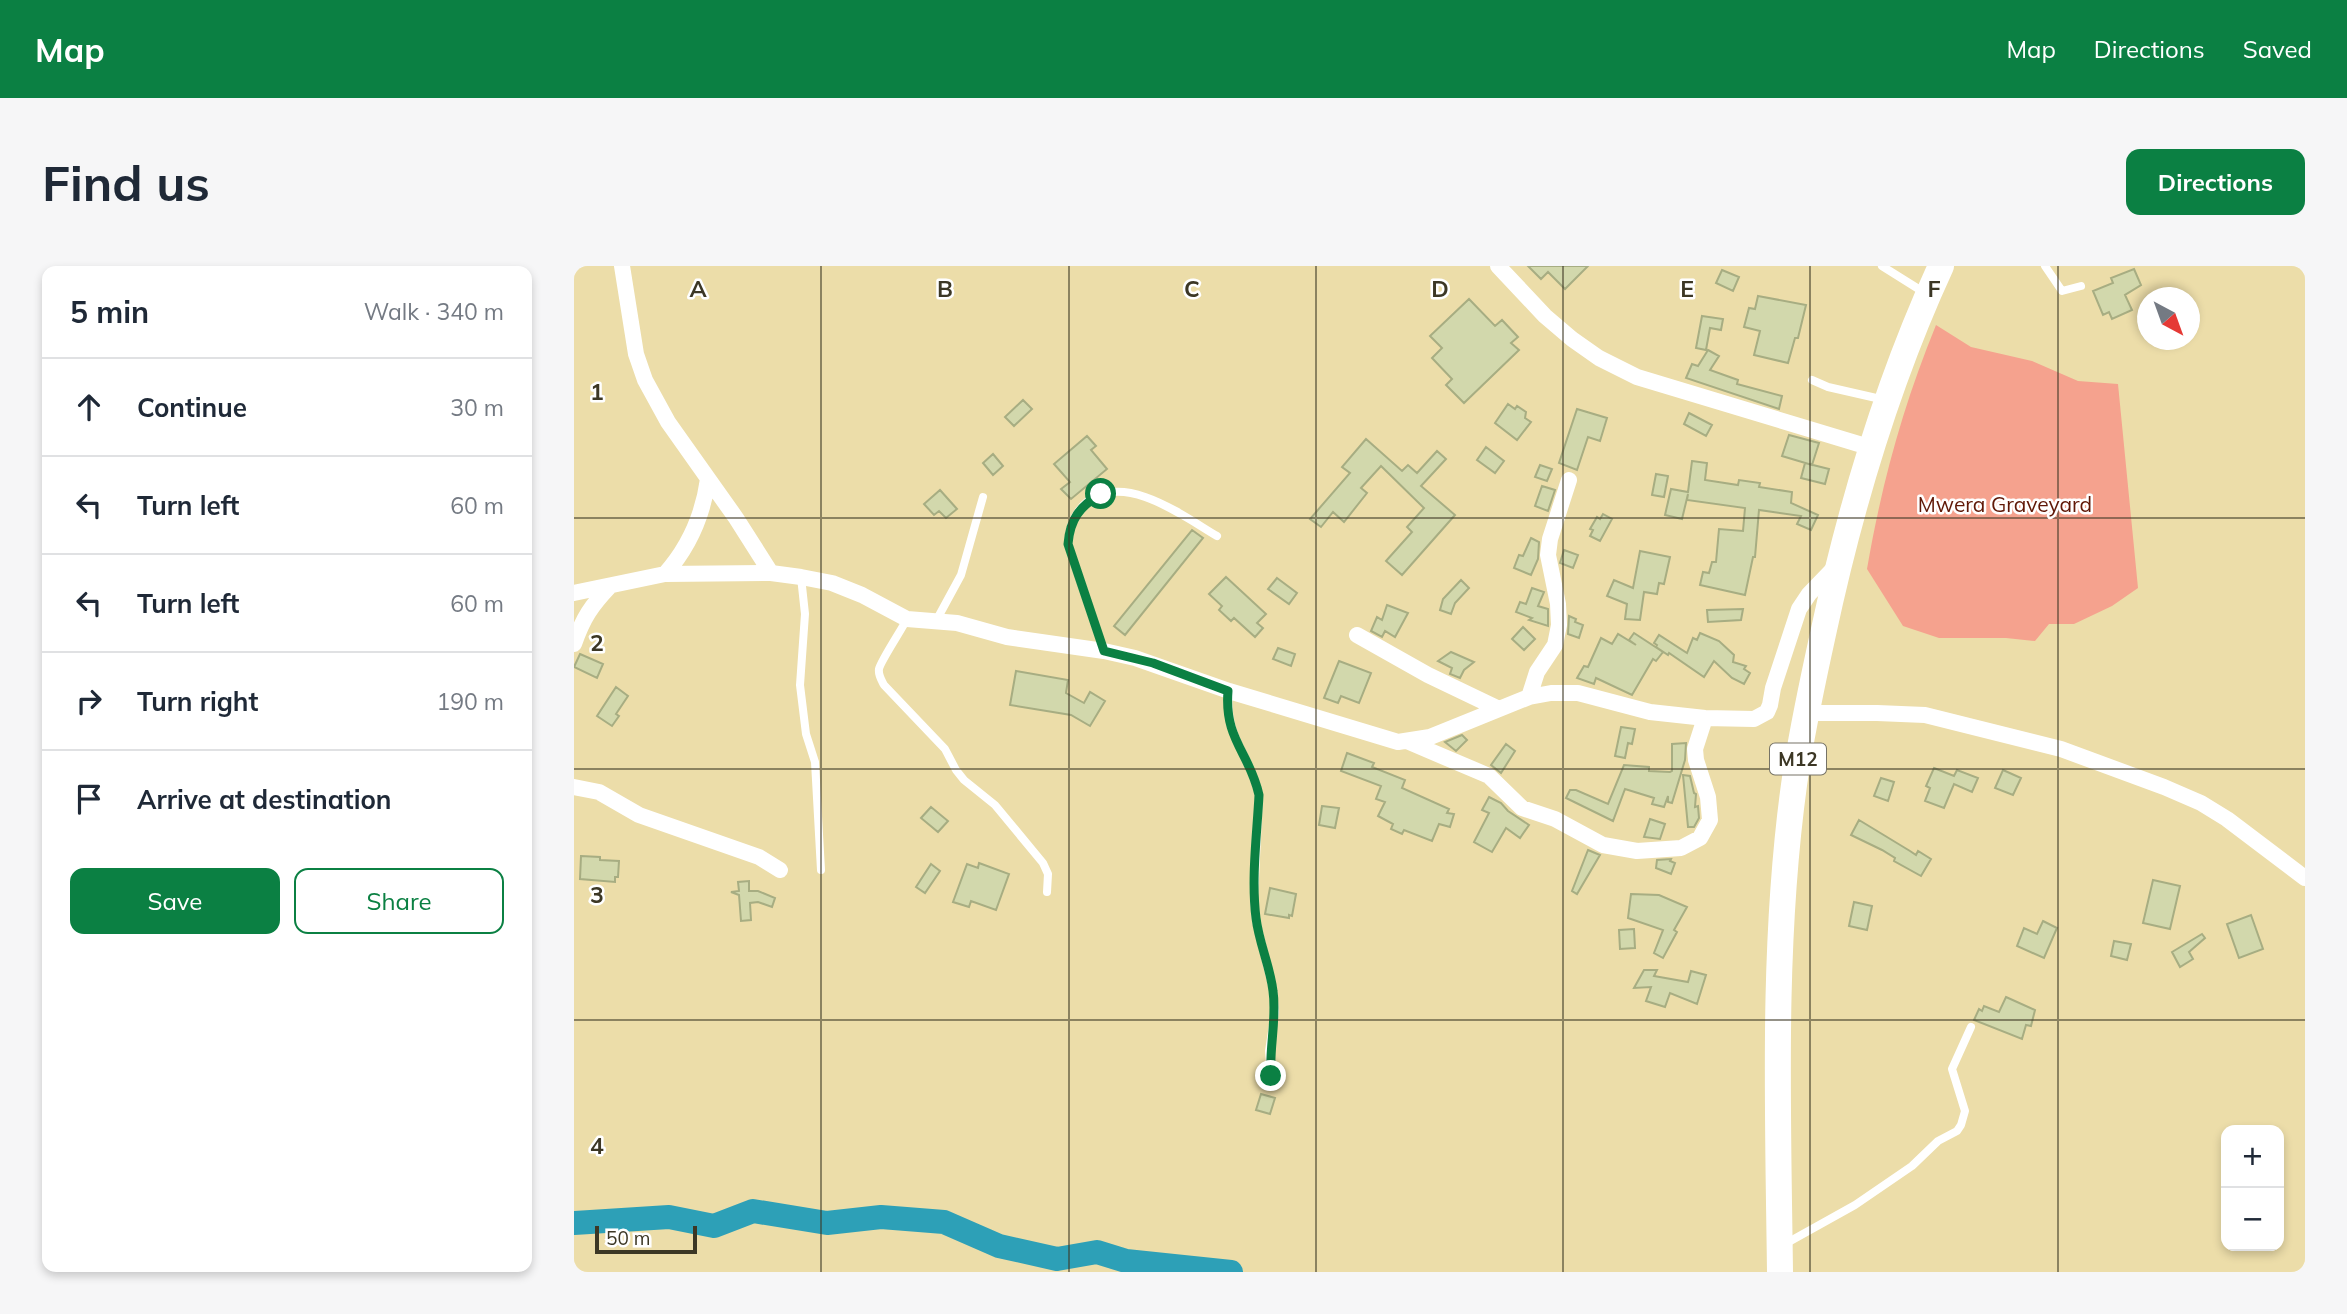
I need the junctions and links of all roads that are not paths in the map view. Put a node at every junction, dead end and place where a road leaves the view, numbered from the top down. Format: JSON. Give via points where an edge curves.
{"nodes":[{"id":1,"x":622,"y":266,"type":"edge"},
{"id":2,"x":1498,"y":266,"type":"edge"},
{"id":3,"x":1882,"y":266,"type":"edge"},
{"id":4,"x":1941,"y":266,"type":"edge"},
{"id":5,"x":2045,"y":266,"type":"edge"},
{"id":6,"x":2081,"y":286,"type":"dead end"},
{"id":7,"x":1928,"y":294,"type":"junction"},
{"id":8,"x":1812,"y":380,"type":"dead end"},
{"id":9,"x":1888,"y":400,"type":"junction"},
{"id":10,"x":1872,"y":448,"type":"junction"},
{"id":11,"x":708,"y":480,"type":"junction"},
{"id":12,"x":1569,"y":480,"type":"dead end"},
{"id":13,"x":984,"y":497,"type":"dead end"},
{"id":14,"x":1217,"y":537,"type":"dead end"},
{"id":15,"x":1838,"y":564,"type":"junction"},
{"id":16,"x":771,"y":573,"type":"junction"},
{"id":17,"x":664,"y":574,"type":"junction"},
{"id":18,"x":801,"y":576,"type":"junction"},
{"id":19,"x":612,"y":584,"type":"junction"},
{"id":20,"x":577,"y":594,"type":"edge"},
{"id":21,"x":906,"y":619,"type":"junction"},
{"id":22,"x":936,"y":621,"type":"junction"},
{"id":23,"x":1357,"y":635,"type":"dead end"},
{"id":24,"x":574,"y":644,"type":"edge"},
{"id":25,"x":1104,"y":651,"type":"junction"},
{"id":26,"x":1228,"y":691,"type":"junction"},
{"id":27,"x":1529,"y":697,"type":"junction"},
{"id":28,"x":1499,"y":709,"type":"junction"},
{"id":29,"x":1806,"y":713,"type":"junction"},
{"id":30,"x":1705,"y":718,"type":"junction"},
{"id":31,"x":1407,"y":741,"type":"junction"},
{"id":32,"x":574,"y":787,"type":"edge"},
{"id":33,"x":780,"y":870,"type":"dead end"},
{"id":34,"x":821,"y":870,"type":"dead end"},
{"id":35,"x":2301,"y":872,"type":"edge"},
{"id":36,"x":1047,"y":892,"type":"dead end"},
{"id":37,"x":1971,"y":1027,"type":"dead end"},
{"id":38,"x":1271,"y":1076,"type":"dead end"},
{"id":39,"x":1780,"y":1259,"type":"edge"}],
"edges":[{"from":1,"to":11,"type":"street","via":[[636,354],[645,380]]},
{"from":2,"to":10,"type":"street","via":[[1572,339],[1637,377]]},
{"from":3,"to":7,"type":"lane"},
{"from":4,"to":7,"type":"highway","number":"M12"},
{"from":5,"to":6,"type":"lane","via":[[2062,290]]},
{"from":7,"to":9,"type":"highway","number":"M12"},
{"from":8,"to":9,"type":"lane"},
{"from":9,"to":10,"type":"highway","number":"M12"},
{"from":10,"to":15,"type":"highway","number":"M12"},
{"from":11,"to":16,"type":"street"},
{"from":11,"to":17,"type":"street","via":[[703,507],[685,551]]},
{"from":12,"to":27,"type":"street","via":[[1549,539],[1559,625],[1555,645],[1537,673]]},
{"from":13,"to":22,"type":"lane","via":[[961,575]]},
{"from":14,"to":25,"type":"lane","via":[[1168,506],[1119,491],[1085,503],[1069,530],[1068,544]]},
{"from":15,"to":29,"type":"highway","number":"M12"},
{"from":15,"to":30,"type":"street","via":[[1799,609],[1767,712],[1754,719]]},
{"from":16,"to":17,"type":"street"},
{"from":16,"to":18,"type":"street"},
{"from":17,"to":19,"type":"street"},
{"from":18,"to":21,"type":"street","via":[[862,595]]},
{"from":18,"to":34,"type":"lane","via":[[805,614],[800,685],[815,762]]},
{"from":19,"to":20,"type":"street"},
{"from":19,"to":24,"type":"street","via":[[583,619]]},
{"from":21,"to":22,"type":"street"},
{"from":21,"to":36,"type":"lane","via":[[881,664],[884,685],[945,749],[964,780],[995,805],[1043,863]]},
{"from":22,"to":25,"type":"street"},
{"from":23,"to":28,"type":"street"},
{"from":25,"to":26,"type":"street","via":[[1153,663]]},
{"from":26,"to":31,"type":"street","via":[[1388,740]]},
{"from":26,"to":38,"type":"lane","via":[[1230,725],[1259,795],[1254,899],[1273,989]]},
{"from":27,"to":28,"type":"street"},
{"from":27,"to":30,"type":"street","via":[[1578,693],[1650,712]]},
{"from":28,"to":31,"type":"street","via":[[1430,737]]},
{"from":29,"to":35,"type":"street","via":[[1924,715],[2061,749],[2201,803]]},
{"from":29,"to":39,"type":"highway","number":"M12","via":[[1794,787],[1780,961]]},
{"from":30,"to":31,"type":"street","via":[[1695,749],[1710,820],[1700,838],[1681,848],[1637,851],[1603,845],[1555,819],[1522,808],[1489,776]]},
{"from":32,"to":33,"type":"street","via":[[599,792],[639,815],[759,857]]},
{"from":37,"to":39,"type":"lane","via":[[1952,1069],[1965,1111],[1957,1131]]}]}
